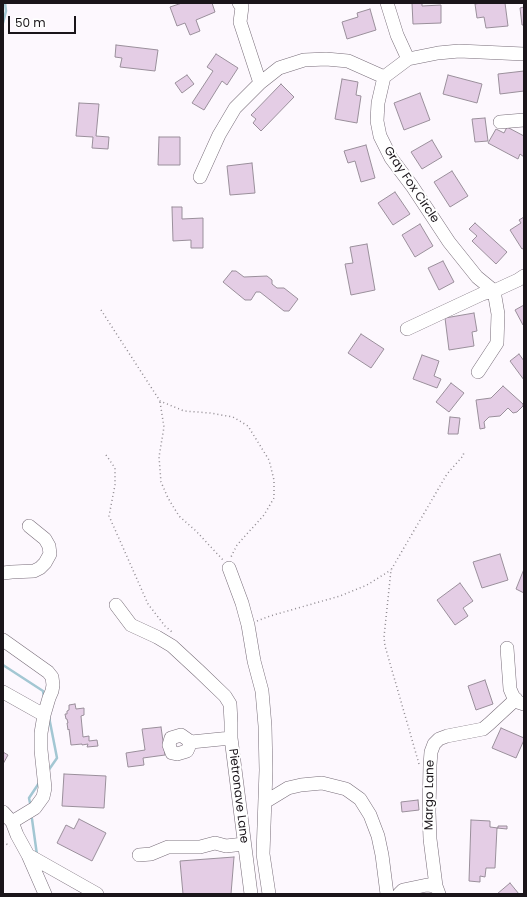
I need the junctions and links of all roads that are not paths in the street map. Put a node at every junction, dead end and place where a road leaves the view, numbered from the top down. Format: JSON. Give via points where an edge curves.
{"nodes":[{"id":1,"x":239,"y":3,"type":"edge"},
{"id":2,"x":387,"y":3,"type":"edge"},
{"id":3,"x":524,"y":54,"type":"edge"},
{"id":4,"x":408,"y":60,"type":"junction"},
{"id":5,"x":384,"y":77,"type":"junction"},
{"id":6,"x":260,"y":83,"type":"junction"},
{"id":7,"x":524,"y":120,"type":"edge"},
{"id":8,"x":500,"y":122,"type":"dead end"},
{"id":9,"x":200,"y":177,"type":"dead end"},
{"id":10,"x":524,"y":276,"type":"edge"},
{"id":11,"x":494,"y":291,"type":"junction"},
{"id":12,"x":407,"y":329,"type":"dead end"},
{"id":13,"x":478,"y":372,"type":"dead end"},
{"id":14,"x":29,"y":526,"type":"dead end"},
{"id":15,"x":229,"y":568,"type":"road end"},
{"id":16,"x":3,"y":574,"type":"edge"},
{"id":17,"x":116,"y":606,"type":"dead end"},
{"id":18,"x":3,"y":640,"type":"edge"},
{"id":19,"x":507,"y":648,"type":"dead end"},
{"id":20,"x":3,"y":692,"type":"edge"},
{"id":21,"x":520,"y":702,"type":"edge"},
{"id":22,"x":44,"y":715,"type":"junction"},
{"id":23,"x":231,"y":738,"type":"junction"},
{"id":24,"x":191,"y":742,"type":"dead end"},
{"id":25,"x":266,"y":770,"type":"junction"},
{"id":26,"x":288,"y":788,"type":"junction"},
{"id":27,"x":265,"y":802,"type":"junction"},
{"id":28,"x":3,"y":812,"type":"edge"},
{"id":29,"x":12,"y":822,"type":"junction"},
{"id":30,"x":244,"y":844,"type":"junction"},
{"id":31,"x":28,"y":855,"type":"junction"},
{"id":32,"x":139,"y":855,"type":"dead end"},
{"id":33,"x":438,"y":890,"type":"edge"},
{"id":34,"x":45,"y":894,"type":"edge"},
{"id":35,"x":97,"y":894,"type":"edge"},
{"id":36,"x":251,"y":894,"type":"edge"},
{"id":37,"x":269,"y":894,"type":"edge"},
{"id":38,"x":387,"y":894,"type":"edge"},
{"id":39,"x":399,"y":894,"type":"edge"}],
"edges":[{"from":1,"to":6,"type":"street","via":[[242,7],[240,22]]},
{"from":2,"to":4,"type":"street"},
{"from":3,"to":4,"type":"street","via":[[459,51]]},
{"from":4,"to":5,"type":"street"},
{"from":5,"to":6,"type":"street","via":[[348,61],[304,60],[279,68]]},
{"from":5,"to":11,"type":"street","name":"Gray Fox Circle","via":[[377,121],[380,136],[391,158],[477,277]]},
{"from":6,"to":9,"type":"street","via":[[235,108],[219,135]]},
{"from":7,"to":8,"type":"street"},
{"from":10,"to":11,"type":"street"},
{"from":11,"to":12,"type":"street","via":[[482,294]]},
{"from":11,"to":13,"type":"street","via":[[498,314],[497,343]]},
{"from":14,"to":16,"type":"street","via":[[45,539],[49,546],[50,554],[46,563],[34,571]]},
{"from":15,"to":25,"type":"street","via":[[248,625],[262,691]]},
{"from":17,"to":23,"type":"street","via":[[131,625],[172,646],[225,696],[230,704]]},
{"from":18,"to":22,"type":"street","via":[[52,677],[54,685]]},
{"from":19,"to":21,"type":"street","via":[[510,689]]},
{"from":20,"to":22,"type":"street"},
{"from":21,"to":33,"type":"street","name":"Margo Lane","via":[[483,729],[447,736],[434,744],[430,765],[429,812],[430,839]]},
{"from":22,"to":29,"type":"street","via":[[41,750],[45,788],[43,797],[36,808]]},
{"from":23,"to":24,"type":"street","name":"Pietronave Lane"},
{"from":23,"to":30,"type":"street","name":"Pietronave Lane"},
{"from":25,"to":26,"type":"street"},
{"from":25,"to":27,"type":"street"},
{"from":26,"to":27,"type":"street"},
{"from":26,"to":38,"type":"street","via":[[301,784],[322,783],[346,789],[360,800],[370,815],[378,836]]},
{"from":27,"to":37,"type":"street","via":[[263,854]]},
{"from":28,"to":29,"type":"street"},
{"from":29,"to":31,"type":"street"},
{"from":30,"to":32,"type":"street","via":[[226,846],[214,843],[200,847],[168,847],[151,854]]},
{"from":30,"to":36,"type":"street","name":"Pietronave Lane"},
{"from":31,"to":34,"type":"street"},
{"from":31,"to":35,"type":"street"},
{"from":33,"to":39,"type":"street","via":[[427,885],[403,890]]}]}
